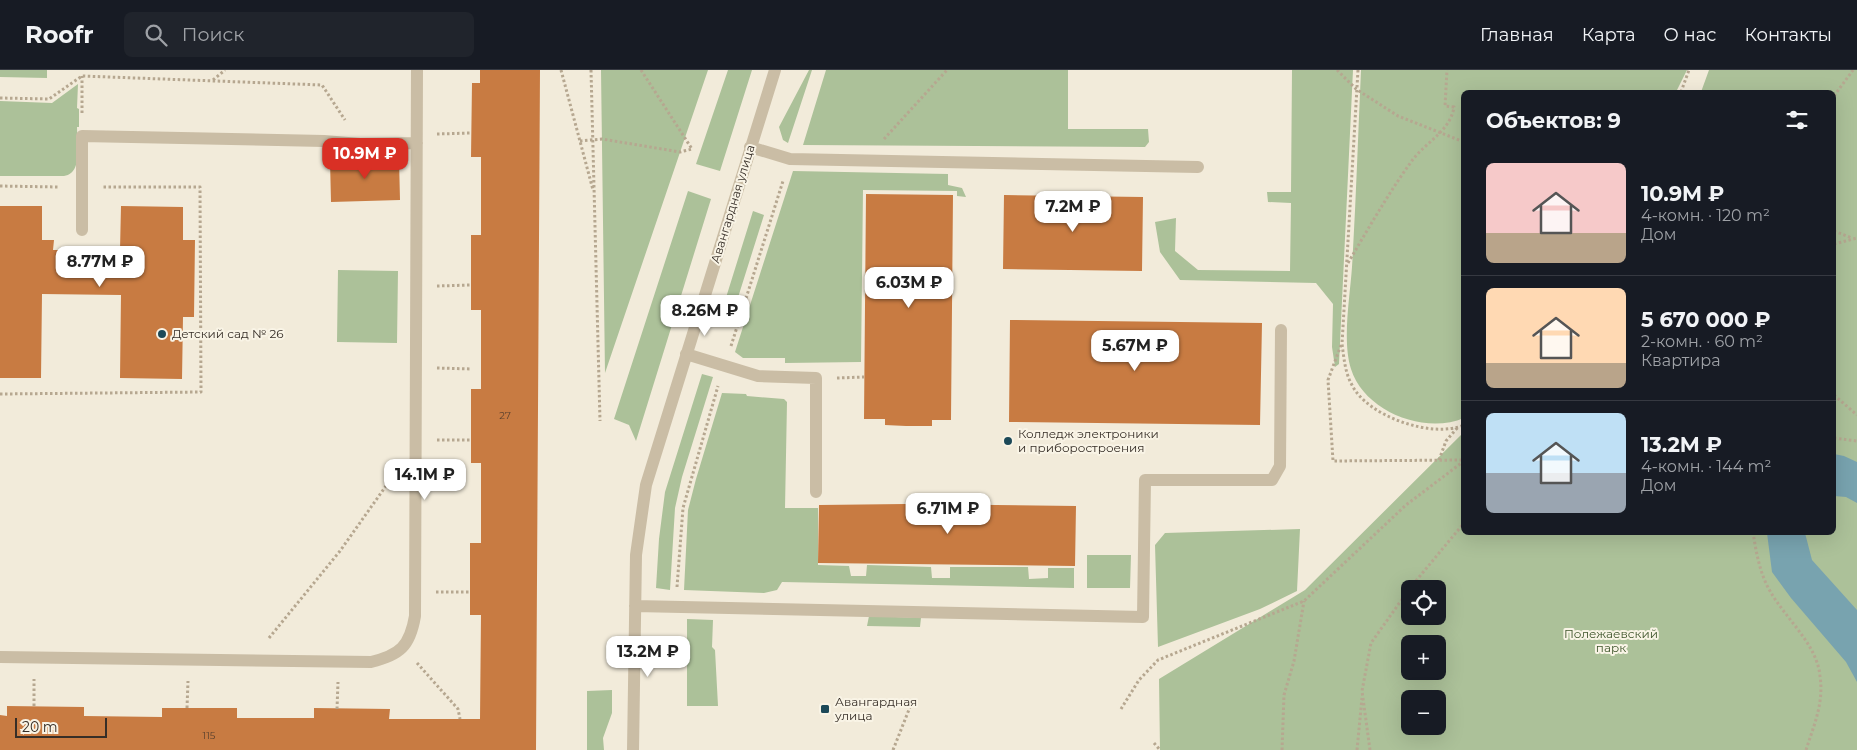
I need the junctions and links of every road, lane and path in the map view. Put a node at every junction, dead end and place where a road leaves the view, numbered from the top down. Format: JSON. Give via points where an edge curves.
{"nodes":[{"id":1,"x":225,"y":70,"type":"edge"},
{"id":2,"x":417,"y":70,"type":"edge"},
{"id":3,"x":561,"y":70,"type":"edge"},
{"id":4,"x":591,"y":70,"type":"edge"},
{"id":5,"x":641,"y":70,"type":"edge"},
{"id":6,"x":775,"y":70,"type":"edge"},
{"id":7,"x":947,"y":70,"type":"edge"},
{"id":8,"x":1337,"y":70,"type":"edge"},
{"id":9,"x":1358,"y":70,"type":"edge"},
{"id":10,"x":1447,"y":70,"type":"edge"},
{"id":11,"x":1689,"y":70,"type":"edge"},
{"id":12,"x":1853,"y":70,"type":"edge"},
{"id":13,"x":82,"y":76,"type":"junction"},
{"id":14,"x":212,"y":80,"type":"junction"},
{"id":15,"x":1356,"y":89,"type":"junction"},
{"id":16,"x":1682,"y":90,"type":"edge"},
{"id":17,"x":1836,"y":93,"type":"edge"},
{"id":18,"x":0,"y":98,"type":"edge"},
{"id":19,"x":471,"y":133,"type":"dead end"},
{"id":20,"x":1439,"y":134,"type":"junction"},
{"id":21,"x":82,"y":136,"type":"junction"},
{"id":22,"x":417,"y":138,"type":"junction"},
{"id":23,"x":593,"y":139,"type":"junction"},
{"id":24,"x":580,"y":141,"type":"junction"},
{"id":25,"x":1461,"y":141,"type":"edge"},
{"id":26,"x":360,"y":144,"type":"junction"},
{"id":27,"x":750,"y":147,"type":"junction"},
{"id":28,"x":866,"y":161,"type":"junction"},
{"id":29,"x":1198,"y":167,"type":"dead end"},
{"id":30,"x":0,"y":186,"type":"edge"},
{"id":31,"x":81,"y":187,"type":"junction"},
{"id":32,"x":594,"y":197,"type":"junction"},
{"id":33,"x":82,"y":230,"type":"dead end"},
{"id":34,"x":1836,"y":232,"type":"edge"},
{"id":35,"x":1857,"y":238,"type":"edge"},
{"id":36,"x":1852,"y":239,"type":"junction"},
{"id":37,"x":1836,"y":243,"type":"edge"},
{"id":38,"x":1346,"y":265,"type":"junction"},
{"id":39,"x":416,"y":286,"type":"junction"},
{"id":40,"x":471,"y":286,"type":"dead end"},
{"id":41,"x":1281,"y":330,"type":"dead end"},
{"id":42,"x":1342,"y":344,"type":"junction"},
{"id":43,"x":686,"y":354,"type":"junction"},
{"id":44,"x":417,"y":368,"type":"junction"},
{"id":45,"x":472,"y":369,"type":"dead end"},
{"id":46,"x":0,"y":394,"type":"edge"},
{"id":47,"x":1836,"y":397,"type":"edge"},
{"id":48,"x":1857,"y":415,"type":"edge"},
{"id":49,"x":600,"y":421,"type":"dead end"},
{"id":50,"x":1461,"y":426,"type":"edge"},
{"id":51,"x":1458,"y":427,"type":"junction"},
{"id":52,"x":1836,"y":438,"type":"edge"},
{"id":53,"x":471,"y":440,"type":"dead end"},
{"id":54,"x":1857,"y":441,"type":"edge"},
{"id":55,"x":417,"y":443,"type":"junction"},
{"id":56,"x":1439,"y":460,"type":"junction"},
{"id":57,"x":1461,"y":460,"type":"edge"},
{"id":58,"x":1461,"y":462,"type":"edge"},
{"id":59,"x":816,"y":492,"type":"dead end"},
{"id":60,"x":1461,"y":528,"type":"edge"},
{"id":61,"x":1754,"y":535,"type":"edge"},
{"id":62,"x":415,"y":592,"type":"junction"},
{"id":63,"x":470,"y":592,"type":"dead end"},
{"id":64,"x":1304,"y":601,"type":"junction"},
{"id":65,"x":635,"y":606,"type":"junction"},
{"id":66,"x":405,"y":646,"type":"junction"},
{"id":67,"x":0,"y":657,"type":"edge"},
{"id":68,"x":253,"y":661,"type":"junction"},
{"id":69,"x":1362,"y":691,"type":"junction"},
{"id":70,"x":910,"y":707,"type":"dead end"},
{"id":71,"x":1121,"y":709,"type":"dead end"},
{"id":72,"x":460,"y":719,"type":"dead end"},
{"id":73,"x":1154,"y":743,"type":"dead end"},
{"id":74,"x":633,"y":750,"type":"edge"},
{"id":75,"x":893,"y":750,"type":"edge"},
{"id":76,"x":1160,"y":750,"type":"edge"},
{"id":77,"x":1282,"y":750,"type":"edge"},
{"id":78,"x":1357,"y":750,"type":"edge"},
{"id":79,"x":1370,"y":750,"type":"edge"},
{"id":80,"x":1806,"y":750,"type":"edge"}],
"edges":[{"from":1,"to":14,"type":"path"},
{"from":2,"to":22,"type":"street"},
{"from":3,"to":24,"type":"path"},
{"from":4,"to":23,"type":"path"},
{"from":5,"to":23,"type":"path","via":[[692,149],[680,152]]},
{"from":6,"to":27,"type":"street","name":"Авангардная улица"},
{"from":7,"to":28,"type":"path"},
{"from":8,"to":15,"type":"path"},
{"from":9,"to":15,"type":"path"},
{"from":10,"to":20,"type":"path","via":[[1445,106],[1454,107],[1451,121]]},
{"from":11,"to":16,"type":"path"},
{"from":12,"to":17,"type":"path"},
{"from":13,"to":14,"type":"path"},
{"from":13,"to":18,"type":"path","via":[[49,100]]},
{"from":13,"to":21,"type":"path"},
{"from":14,"to":26,"type":"path","via":[[322,85]]},
{"from":15,"to":20,"type":"path","via":[[1398,116]]},
{"from":15,"to":38,"type":"path"},
{"from":19,"to":22,"type":"path"},
{"from":20,"to":25,"type":"path"},
{"from":20,"to":38,"type":"path","via":[[1410,163]]},
{"from":21,"to":26,"type":"street","via":[[314,140]]},
{"from":21,"to":31,"type":"street"},
{"from":22,"to":26,"type":"street"},
{"from":22,"to":39,"type":"street"},
{"from":23,"to":24,"type":"path"},
{"from":23,"to":32,"type":"path"},
{"from":24,"to":32,"type":"path"},
{"from":27,"to":28,"type":"street","via":[[790,159]]},
{"from":27,"to":43,"type":"street","name":"Авангардная улица"},
{"from":28,"to":29,"type":"street"},
{"from":30,"to":31,"type":"path"},
{"from":31,"to":33,"type":"street"},
{"from":31,"to":46,"type":"path","via":[[200,187],[201,392]]},
{"from":32,"to":49,"type":"path"},
{"from":34,"to":36,"type":"path"},
{"from":35,"to":36,"type":"path"},
{"from":36,"to":37,"type":"path"},
{"from":38,"to":42,"type":"path"},
{"from":39,"to":40,"type":"path"},
{"from":39,"to":44,"type":"street"},
{"from":41,"to":65,"type":"street","via":[[1280,466],[1272,480],[1145,480],[1143,617]]},
{"from":42,"to":51,"type":"path","via":[[1352,386],[1376,409],[1401,423],[1435,430]]},
{"from":42,"to":56,"type":"path","via":[[1328,380],[1333,461]]},
{"from":43,"to":59,"type":"street","via":[[758,376],[816,378]]},
{"from":43,"to":65,"type":"street","name":"Авангардная улица","via":[[646,485],[636,555]]},
{"from":44,"to":45,"type":"path"},
{"from":44,"to":55,"type":"street"},
{"from":47,"to":48,"type":"path"},
{"from":50,"to":51,"type":"path"},
{"from":51,"to":56,"type":"path","via":[[1446,441]]},
{"from":52,"to":54,"type":"path"},
{"from":53,"to":55,"type":"path"},
{"from":55,"to":62,"type":"street"},
{"from":55,"to":68,"type":"path","via":[[340,551]]},
{"from":56,"to":57,"type":"path"},
{"from":58,"to":64,"type":"path","via":[[1406,505]]},
{"from":60,"to":69,"type":"path","via":[[1410,588],[1371,642]]},
{"from":61,"to":80,"type":"path","via":[[1756,553],[1769,590],[1812,651],[1820,675],[1820,709]]},
{"from":62,"to":63,"type":"path"},
{"from":62,"to":66,"type":"street","via":[[412,634]]},
{"from":64,"to":71,"type":"path","via":[[1158,660],[1139,680]]},
{"from":64,"to":77,"type":"path","via":[[1298,644],[1284,696]]},
{"from":65,"to":74,"type":"street","name":"Авангардная улица"},
{"from":66,"to":68,"type":"street","via":[[390,658],[371,662]]},
{"from":66,"to":72,"type":"path","via":[[458,709]]},
{"from":67,"to":68,"type":"street"},
{"from":69,"to":78,"type":"path"},
{"from":69,"to":79,"type":"path"},
{"from":70,"to":75,"type":"path"},
{"from":73,"to":76,"type":"path"}]}
